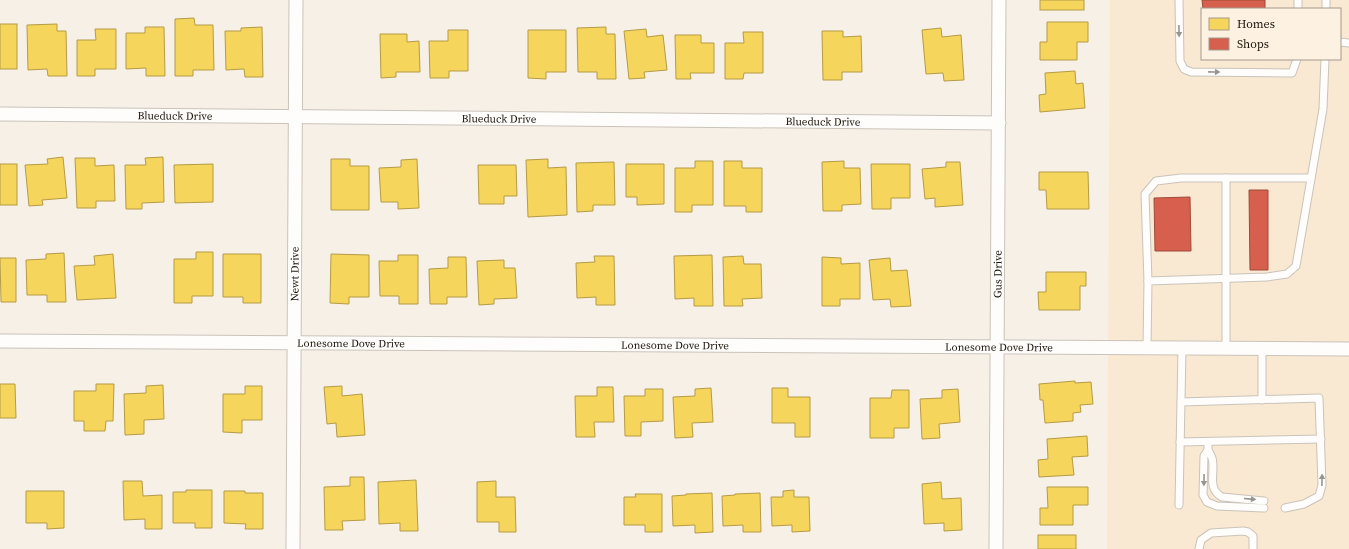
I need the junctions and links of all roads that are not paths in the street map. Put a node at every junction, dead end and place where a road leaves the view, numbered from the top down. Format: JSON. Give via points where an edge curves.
{"nodes":[{"id":1,"x":296,"y":0,"type":"edge"},
{"id":2,"x":999,"y":0,"type":"edge"},
{"id":3,"x":1179,"y":0,"type":"edge"},
{"id":4,"x":1297,"y":60,"type":"edge"},
{"id":5,"x":1325,"y":60,"type":"edge"},
{"id":6,"x":0,"y":114,"type":"edge"},
{"id":7,"x":296,"y":117,"type":"junction"},
{"id":8,"x":999,"y":122,"type":"junction"},
{"id":9,"x":1226,"y":178,"type":"junction"},
{"id":10,"x":1311,"y":178,"type":"junction"},
{"id":11,"x":1226,"y":278,"type":"junction"},
{"id":12,"x":1148,"y":281,"type":"junction"},
{"id":13,"x":0,"y":341,"type":"edge"},
{"id":14,"x":294,"y":343,"type":"junction"},
{"id":15,"x":996,"y":347,"type":"junction"},
{"id":16,"x":1146,"y":348,"type":"junction"},
{"id":17,"x":1182,"y":348,"type":"junction"},
{"id":18,"x":1226,"y":348,"type":"junction"},
{"id":19,"x":1262,"y":348,"type":"junction"},
{"id":20,"x":1349,"y":349,"type":"edge"},
{"id":21,"x":1262,"y":400,"type":"junction"},
{"id":22,"x":1181,"y":402,"type":"junction"},
{"id":23,"x":1321,"y":439,"type":"junction"},
{"id":24,"x":1180,"y":442,"type":"junction"},
{"id":25,"x":1208,"y":446,"type":"junction"},
{"id":26,"x":1286,"y":505,"type":"dead end"},
{"id":27,"x":1179,"y":506,"type":"dead end"},
{"id":28,"x":293,"y":549,"type":"edge"},
{"id":29,"x":996,"y":549,"type":"edge"},
{"id":30,"x":1199,"y":549,"type":"edge"},
{"id":31,"x":1253,"y":549,"type":"edge"}],
"edges":[{"from":1,"to":7,"type":"street","name":"Newt Drive"},
{"from":2,"to":8,"type":"street","name":"Gus Drive"},
{"from":3,"to":4,"type":"lane","one_way":true,"via":[[1180,62],[1184,69],[1191,72],[1292,73]]},
{"from":5,"to":10,"type":"lane","via":[[1323,109]]},
{"from":6,"to":7,"type":"street","name":"Blueduck Drive"},
{"from":7,"to":8,"type":"street","name":"Blueduck Drive"},
{"from":7,"to":14,"type":"street","name":"Newt Drive"},
{"from":8,"to":15,"type":"street","name":"Gus Drive"},
{"from":9,"to":10,"type":"lane"},
{"from":9,"to":11,"type":"lane"},
{"from":9,"to":12,"type":"lane","via":[[1156,181],[1146,194]]},
{"from":10,"to":11,"type":"lane","via":[[1296,266],[1288,274]]},
{"from":11,"to":12,"type":"lane"},
{"from":11,"to":18,"type":"lane"},
{"from":12,"to":16,"type":"lane"},
{"from":13,"to":14,"type":"street","name":"Lonesome Dove Drive"},
{"from":14,"to":15,"type":"street","name":"Lonesome Dove Drive"},
{"from":14,"to":28,"type":"street","name":"Newt Drive"},
{"from":15,"to":16,"type":"street","name":"Lonesome Dove Drive"},
{"from":15,"to":29,"type":"street","name":"Gus Drive"},
{"from":16,"to":17,"type":"street","name":"Lonesome Dove Drive"},
{"from":17,"to":18,"type":"street","name":"Lonesome Dove Drive"},
{"from":17,"to":22,"type":"lane"},
{"from":18,"to":19,"type":"street","name":"Lonesome Dove Drive"},
{"from":19,"to":20,"type":"street","name":"Lonesome Dove Drive"},
{"from":19,"to":21,"type":"lane"},
{"from":21,"to":22,"type":"lane"},
{"from":21,"to":23,"type":"lane","via":[[1319,398]]},
{"from":22,"to":24,"type":"lane"},
{"from":23,"to":25,"type":"lane"},
{"from":26,"to":23,"type":"lane","one_way":true,"via":[[1300,505],[1319,496],[1322,485]]},
{"from":24,"to":25,"type":"lane"},
{"from":24,"to":27,"type":"lane"},
{"from":25,"to":25,"type":"lane","via":[[1204,456],[1203,495],[1207,502],[1217,506],[1264,504],[1217,494],[1213,486],[1212,458]]},
{"from":30,"to":31,"type":"lane","via":[[1201,540],[1211,532],[1243,531],[1252,536]]}]}
